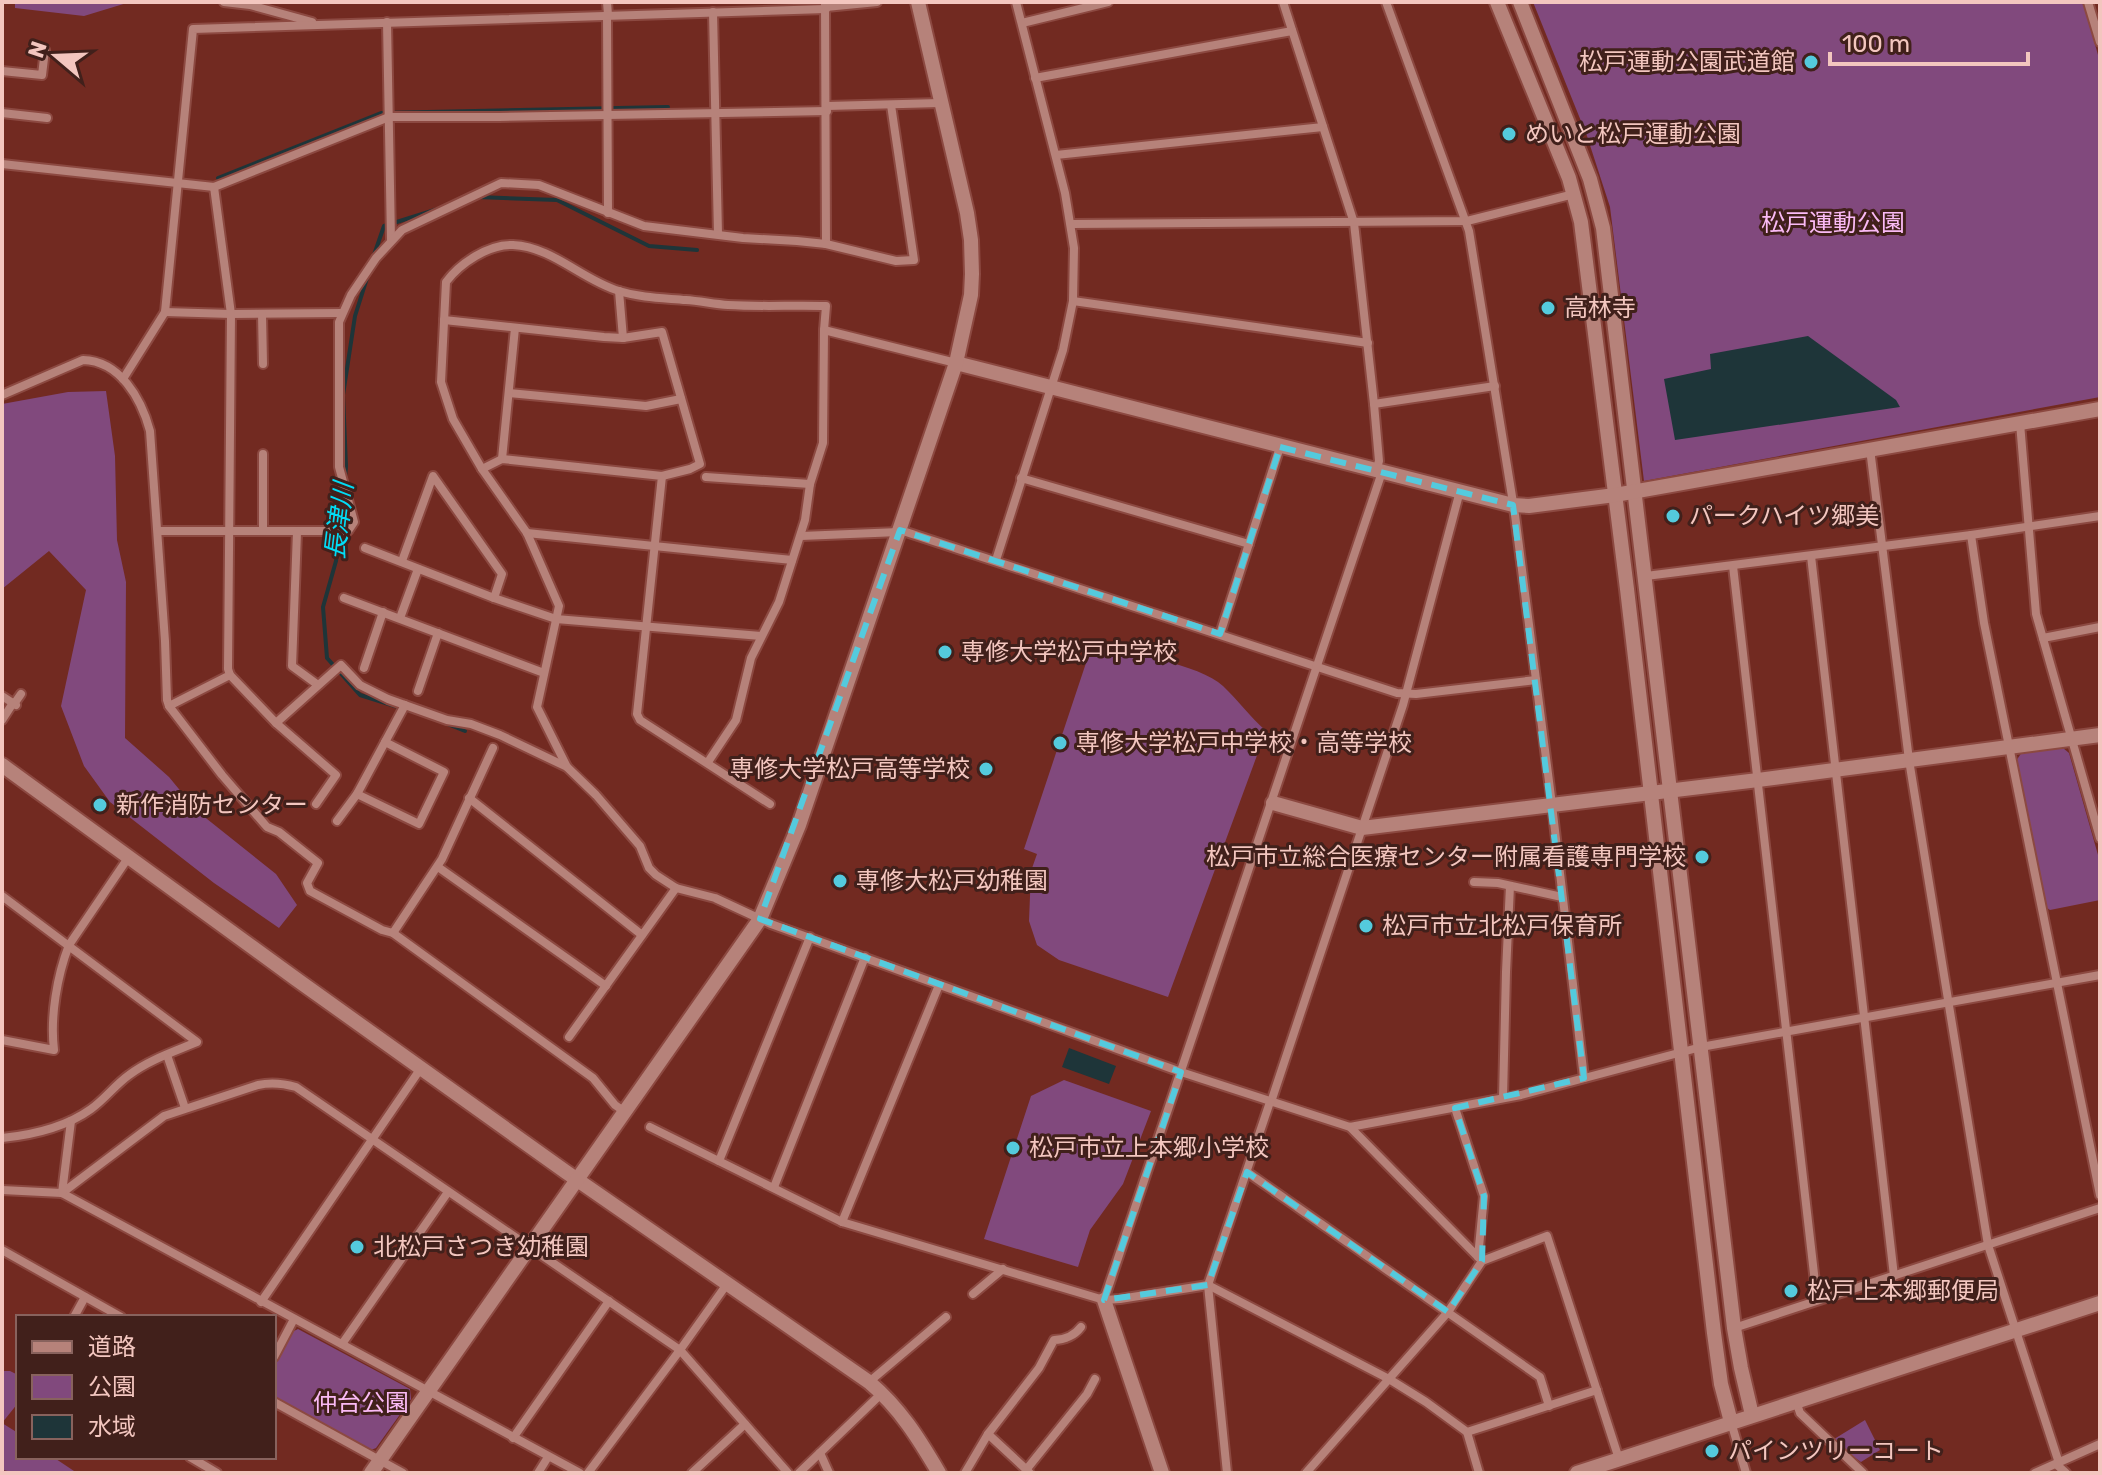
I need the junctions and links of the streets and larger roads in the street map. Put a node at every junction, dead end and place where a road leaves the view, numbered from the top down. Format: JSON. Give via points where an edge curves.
{"nodes":[{"id":1,"x":224,"y":2,"type":"edge"},
{"id":2,"x":607,"y":2,"type":"edge"},
{"id":3,"x":877,"y":2,"type":"edge"},
{"id":4,"x":918,"y":2,"type":"edge"},
{"id":5,"x":1016,"y":2,"type":"edge"},
{"id":6,"x":1108,"y":2,"type":"edge"},
{"id":7,"x":1283,"y":2,"type":"edge"},
{"id":8,"x":1386,"y":2,"type":"edge"},
{"id":9,"x":1497,"y":2,"type":"edge"},
{"id":10,"x":1520,"y":2,"type":"edge"},
{"id":11,"x":2088,"y":2,"type":"edge"},
{"id":12,"x":826,"y":6,"type":"edge"},
{"id":13,"x":713,"y":12,"type":"junction"},
{"id":14,"x":607,"y":15,"type":"junction"},
{"id":15,"x":387,"y":22,"type":"junction"},
{"id":16,"x":1022,"y":23,"type":"junction"},
{"id":17,"x":321,"y":24,"type":"junction"},
{"id":18,"x":1292,"y":31,"type":"junction"},
{"id":19,"x":2100,"y":42,"type":"edge"},
{"id":20,"x":45,"y":50,"type":"dead end"},
{"id":21,"x":2,"y":71,"type":"edge"},
{"id":22,"x":1035,"y":78,"type":"junction"},
{"id":23,"x":940,"y":103,"type":"junction"},
{"id":24,"x":891,"y":105,"type":"junction"},
{"id":25,"x":827,"y":108,"type":"junction"},
{"id":26,"x":1563,"y":108,"type":"junction"},
{"id":27,"x":2,"y":113,"type":"edge"},
{"id":28,"x":716,"y":113,"type":"junction"},
{"id":29,"x":607,"y":116,"type":"junction"},
{"id":30,"x":1544,"y":116,"type":"junction"},
{"id":31,"x":389,"y":117,"type":"junction"},
{"id":32,"x":47,"y":118,"type":"dead end"},
{"id":33,"x":1323,"y":127,"type":"junction"},
{"id":34,"x":1056,"y":155,"type":"junction"},
{"id":35,"x":2,"y":164,"type":"edge"},
{"id":36,"x":177,"y":182,"type":"junction"},
{"id":37,"x":214,"y":187,"type":"junction"},
{"id":38,"x":1574,"y":194,"type":"junction"},
{"id":39,"x":608,"y":213,"type":"junction"},
{"id":40,"x":1467,"y":221,"type":"junction"},
{"id":41,"x":1354,"y":223,"type":"junction"},
{"id":42,"x":1072,"y":224,"type":"junction"},
{"id":43,"x":718,"y":234,"type":"junction"},
{"id":44,"x":391,"y":240,"type":"junction"},
{"id":45,"x":826,"y":244,"type":"junction"},
{"id":46,"x":619,"y":291,"type":"junction"},
{"id":47,"x":1073,"y":301,"type":"junction"},
{"id":48,"x":165,"y":312,"type":"junction"},
{"id":49,"x":342,"y":313,"type":"junction"},
{"id":50,"x":231,"y":314,"type":"junction"},
{"id":51,"x":262,"y":314,"type":"junction"},
{"id":52,"x":444,"y":320,"type":"junction"},
{"id":53,"x":515,"y":328,"type":"junction"},
{"id":54,"x":824,"y":330,"type":"junction"},
{"id":55,"x":623,"y":338,"type":"junction"},
{"id":56,"x":1368,"y":343,"type":"junction"},
{"id":57,"x":956,"y":363,"type":"junction"},
{"id":58,"x":263,"y":364,"type":"dead end"},
{"id":59,"x":123,"y":379,"type":"junction"},
{"id":60,"x":1495,"y":386,"type":"junction"},
{"id":61,"x":1051,"y":389,"type":"junction"},
{"id":62,"x":509,"y":393,"type":"junction"},
{"id":63,"x":2,"y":395,"type":"edge"},
{"id":64,"x":681,"y":399,"type":"junction"},
{"id":65,"x":1374,"y":404,"type":"junction"},
{"id":66,"x":2100,"y":409,"type":"edge"},
{"id":67,"x":2020,"y":422,"type":"junction"},
{"id":68,"x":1280,"y":447,"type":"junction"},
{"id":69,"x":1870,"y":448,"type":"junction"},
{"id":70,"x":263,"y":454,"type":"dead end"},
{"id":71,"x":502,"y":459,"type":"junction"},
{"id":72,"x":482,"y":469,"type":"junction"},
{"id":73,"x":1379,"y":472,"type":"junction"},
{"id":74,"x":662,"y":476,"type":"junction"},
{"id":75,"x":706,"y":477,"type":"dead end"},
{"id":76,"x":1021,"y":478,"type":"junction"},
{"id":77,"x":810,"y":484,"type":"junction"},
{"id":78,"x":1635,"y":490,"type":"junction"},
{"id":79,"x":1460,"y":491,"type":"junction"},
{"id":80,"x":1615,"y":495,"type":"junction"},
{"id":81,"x":1513,"y":505,"type":"junction"},
{"id":82,"x":2100,"y":516,"type":"edge"},
{"id":83,"x":2029,"y":525,"type":"junction"},
{"id":84,"x":158,"y":531,"type":"junction"},
{"id":85,"x":229,"y":531,"type":"junction"},
{"id":86,"x":263,"y":531,"type":"junction"},
{"id":87,"x":900,"y":531,"type":"junction"},
{"id":88,"x":297,"y":532,"type":"junction"},
{"id":89,"x":527,"y":533,"type":"junction"},
{"id":90,"x":1971,"y":535,"type":"junction"},
{"id":91,"x":801,"y":536,"type":"junction"},
{"id":92,"x":1249,"y":544,"type":"junction"},
{"id":93,"x":1882,"y":546,"type":"junction"},
{"id":94,"x":653,"y":547,"type":"junction"},
{"id":95,"x":365,"y":548,"type":"dead end"},
{"id":96,"x":1811,"y":556,"type":"junction"},
{"id":97,"x":792,"y":560,"type":"junction"},
{"id":98,"x":996,"y":560,"type":"junction"},
{"id":99,"x":402,"y":561,"type":"junction"},
{"id":100,"x":1733,"y":566,"type":"junction"},
{"id":101,"x":418,"y":569,"type":"junction"},
{"id":102,"x":1647,"y":581,"type":"junction"},
{"id":103,"x":1627,"y":589,"type":"junction"},
{"id":104,"x":344,"y":598,"type":"dead end"},
{"id":105,"x":494,"y":598,"type":"junction"},
{"id":106,"x":383,"y":612,"type":"junction"},
{"id":107,"x":400,"y":618,"type":"junction"},
{"id":108,"x":556,"y":619,"type":"junction"},
{"id":109,"x":645,"y":626,"type":"junction"},
{"id":110,"x":2100,"y":627,"type":"edge"},
{"id":111,"x":438,"y":633,"type":"junction"},
{"id":112,"x":1220,"y":634,"type":"junction"},
{"id":113,"x":761,"y":636,"type":"junction"},
{"id":114,"x":2043,"y":638,"type":"junction"},
{"id":115,"x":364,"y":668,"type":"dead end"},
{"id":116,"x":1318,"y":668,"type":"junction"},
{"id":117,"x":544,"y":673,"type":"junction"},
{"id":118,"x":230,"y":675,"type":"junction"},
{"id":119,"x":1536,"y":680,"type":"junction"},
{"id":120,"x":318,"y":685,"type":"junction"},
{"id":121,"x":418,"y":691,"type":"dead end"},
{"id":122,"x":21,"y":694,"type":"dead end"},
{"id":123,"x":1406,"y":694,"type":"junction"},
{"id":124,"x":2,"y":696,"type":"edge"},
{"id":125,"x":14,"y":704,"type":"junction"},
{"id":126,"x":405,"y":705,"type":"junction"},
{"id":127,"x":169,"y":706,"type":"junction"},
{"id":128,"x":2,"y":720,"type":"edge"},
{"id":129,"x":276,"y":723,"type":"junction"},
{"id":130,"x":2100,"y":735,"type":"edge"},
{"id":131,"x":2071,"y":739,"type":"junction"},
{"id":132,"x":385,"y":742,"type":"junction"},
{"id":133,"x":2009,"y":746,"type":"junction"},
{"id":134,"x":493,"y":748,"type":"dead end"},
{"id":135,"x":1909,"y":760,"type":"junction"},
{"id":136,"x":708,"y":762,"type":"junction"},
{"id":137,"x":2,"y":765,"type":"edge"},
{"id":138,"x":567,"y":767,"type":"junction"},
{"id":139,"x":1836,"y":768,"type":"junction"},
{"id":140,"x":1758,"y":780,"type":"junction"},
{"id":141,"x":1669,"y":790,"type":"junction"},
{"id":142,"x":1649,"y":793,"type":"junction"},
{"id":143,"x":357,"y":794,"type":"junction"},
{"id":144,"x":469,"y":798,"type":"junction"},
{"id":145,"x":1273,"y":803,"type":"junction"},
{"id":146,"x":316,"y":804,"type":"dead end"},
{"id":147,"x":770,"y":804,"type":"dead end"},
{"id":148,"x":1552,"y":805,"type":"junction"},
{"id":149,"x":337,"y":821,"type":"dead end"},
{"id":150,"x":2098,"y":821,"type":"edge"},
{"id":151,"x":1362,"y":828,"type":"junction"},
{"id":152,"x":2100,"y":838,"type":"edge"},
{"id":153,"x":128,"y":858,"type":"junction"},
{"id":154,"x":438,"y":867,"type":"junction"},
{"id":155,"x":1474,"y":882,"type":"dead end"},
{"id":156,"x":1510,"y":886,"type":"junction"},
{"id":157,"x":676,"y":888,"type":"junction"},
{"id":158,"x":2,"y":896,"type":"edge"},
{"id":159,"x":1562,"y":897,"type":"junction"},
{"id":160,"x":760,"y":919,"type":"junction"},
{"id":161,"x":393,"y":933,"type":"junction"},
{"id":162,"x":642,"y":935,"type":"junction"},
{"id":163,"x":810,"y":937,"type":"junction"},
{"id":164,"x":69,"y":945,"type":"junction"},
{"id":165,"x":865,"y":957,"type":"junction"},
{"id":166,"x":2100,"y":975,"type":"edge"},
{"id":167,"x":2057,"y":982,"type":"junction"},
{"id":168,"x":939,"y":985,"type":"junction"},
{"id":169,"x":606,"y":986,"type":"junction"},
{"id":170,"x":1949,"y":1003,"type":"junction"},
{"id":171,"x":1865,"y":1017,"type":"junction"},
{"id":172,"x":1786,"y":1032,"type":"junction"},
{"id":173,"x":569,"y":1037,"type":"dead end"},
{"id":174,"x":2,"y":1040,"type":"edge"},
{"id":175,"x":1701,"y":1047,"type":"junction"},
{"id":176,"x":1681,"y":1052,"type":"junction"},
{"id":177,"x":167,"y":1055,"type":"junction"},
{"id":178,"x":421,"y":1068,"type":"junction"},
{"id":179,"x":1181,"y":1072,"type":"junction"},
{"id":180,"x":1584,"y":1078,"type":"junction"},
{"id":181,"x":1503,"y":1098,"type":"junction"},
{"id":182,"x":1270,"y":1102,"type":"junction"},
{"id":183,"x":185,"y":1108,"type":"junction"},
{"id":184,"x":1455,"y":1108,"type":"junction"},
{"id":185,"x":625,"y":1112,"type":"junction"},
{"id":186,"x":71,"y":1121,"type":"junction"},
{"id":187,"x":650,"y":1127,"type":"dead end"},
{"id":188,"x":1350,"y":1127,"type":"junction"},
{"id":189,"x":2,"y":1138,"type":"edge"},
{"id":190,"x":372,"y":1139,"type":"junction"},
{"id":191,"x":719,"y":1161,"type":"junction"},
{"id":192,"x":1247,"y":1172,"type":"junction"},
{"id":193,"x":576,"y":1179,"type":"junction"},
{"id":194,"x":774,"y":1187,"type":"junction"},
{"id":195,"x":2,"y":1190,"type":"edge"},
{"id":196,"x":448,"y":1192,"type":"junction"},
{"id":197,"x":62,"y":1193,"type":"junction"},
{"id":198,"x":2100,"y":1195,"type":"edge"},
{"id":199,"x":2100,"y":1208,"type":"edge"},
{"id":200,"x":842,"y":1222,"type":"junction"},
{"id":201,"x":1988,"y":1245,"type":"junction"},
{"id":202,"x":529,"y":1247,"type":"junction"},
{"id":203,"x":2,"y":1250,"type":"edge"},
{"id":204,"x":1480,"y":1259,"type":"junction"},
{"id":205,"x":1003,"y":1269,"type":"junction"},
{"id":206,"x":1894,"y":1276,"type":"junction"},
{"id":207,"x":727,"y":1284,"type":"junction"},
{"id":208,"x":1208,"y":1285,"type":"junction"},
{"id":209,"x":973,"y":1294,"type":"dead end"},
{"id":210,"x":85,"y":1297,"type":"junction"},
{"id":211,"x":1104,"y":1300,"type":"junction"},
{"id":212,"x":1817,"y":1300,"type":"junction"},
{"id":213,"x":609,"y":1301,"type":"junction"},
{"id":214,"x":261,"y":1302,"type":"junction"},
{"id":215,"x":2100,"y":1303,"type":"edge"},
{"id":216,"x":1448,"y":1312,"type":"junction"},
{"id":217,"x":75,"y":1315,"type":"edge"},
{"id":218,"x":117,"y":1315,"type":"edge"},
{"id":219,"x":946,"y":1317,"type":"dead end"},
{"id":220,"x":294,"y":1319,"type":"junction"},
{"id":221,"x":1081,"y":1327,"type":"dead end"},
{"id":222,"x":1734,"y":1328,"type":"junction"},
{"id":223,"x":2016,"y":1331,"type":"junction"},
{"id":224,"x":1714,"y":1333,"type":"junction"},
{"id":225,"x":342,"y":1344,"type":"junction"},
{"id":226,"x":680,"y":1350,"type":"junction"},
{"id":227,"x":276,"y":1353,"type":"edge"},
{"id":228,"x":1095,"y":1379,"type":"dead end"},
{"id":229,"x":1389,"y":1379,"type":"junction"},
{"id":230,"x":869,"y":1382,"type":"junction"},
{"id":231,"x":1597,"y":1390,"type":"junction"},
{"id":232,"x":429,"y":1392,"type":"junction"},
{"id":233,"x":882,"y":1393,"type":"junction"},
{"id":234,"x":1796,"y":1401,"type":"junction"},
{"id":235,"x":276,"y":1403,"type":"edge"},
{"id":236,"x":1549,"y":1406,"type":"junction"},
{"id":237,"x":1752,"y":1415,"type":"junction"},
{"id":238,"x":1731,"y":1422,"type":"junction"},
{"id":239,"x":745,"y":1424,"type":"junction"},
{"id":240,"x":1467,"y":1432,"type":"junction"},
{"id":241,"x":988,"y":1434,"type":"junction"},
{"id":242,"x":513,"y":1438,"type":"junction"},
{"id":243,"x":2100,"y":1444,"type":"edge"},
{"id":244,"x":820,"y":1453,"type":"junction"},
{"id":245,"x":548,"y":1457,"type":"junction"},
{"id":246,"x":193,"y":1459,"type":"edge"},
{"id":247,"x":1619,"y":1459,"type":"junction"},
{"id":248,"x":2058,"y":1464,"type":"junction"},
{"id":249,"x":375,"y":1467,"type":"edge"},
{"id":250,"x":1028,"y":1471,"type":"edge"},
{"id":251,"x":217,"y":1473,"type":"edge"},
{"id":252,"x":403,"y":1473,"type":"edge"},
{"id":253,"x":538,"y":1473,"type":"edge"},
{"id":254,"x":580,"y":1473,"type":"edge"},
{"id":255,"x":588,"y":1473,"type":"edge"},
{"id":256,"x":692,"y":1473,"type":"edge"},
{"id":257,"x":788,"y":1473,"type":"edge"},
{"id":258,"x":799,"y":1473,"type":"edge"},
{"id":259,"x":829,"y":1473,"type":"edge"},
{"id":260,"x":939,"y":1473,"type":"edge"},
{"id":261,"x":965,"y":1473,"type":"edge"},
{"id":262,"x":1162,"y":1473,"type":"edge"},
{"id":263,"x":1227,"y":1473,"type":"edge"},
{"id":264,"x":1306,"y":1473,"type":"edge"},
{"id":265,"x":1479,"y":1473,"type":"edge"},
{"id":266,"x":1577,"y":1473,"type":"edge"},
{"id":267,"x":1746,"y":1473,"type":"edge"},
{"id":268,"x":1863,"y":1473,"type":"edge"},
{"id":269,"x":2035,"y":1473,"type":"edge"},
{"id":270,"x":2066,"y":1473,"type":"edge"}],
"edges":[{"from":1,"to":17,"type":"street"},
{"from":2,"to":14,"type":"street"},
{"from":3,"to":12,"type":"street"},
{"from":4,"to":23,"type":"street"},
{"from":5,"to":16,"type":"street"},
{"from":6,"to":16,"type":"street"},
{"from":7,"to":18,"type":"street"},
{"from":8,"to":40,"type":"street"},
{"from":9,"to":30,"type":"street"},
{"from":10,"to":26,"type":"street"},
{"from":11,"to":19,"type":"street"},
{"from":12,"to":13,"type":"street"},
{"from":12,"to":25,"type":"street"},
{"from":13,"to":14,"type":"street"},
{"from":13,"to":28,"type":"street"},
{"from":14,"to":15,"type":"street"},
{"from":14,"to":29,"type":"street"},
{"from":15,"to":17,"type":"street"},
{"from":15,"to":31,"type":"street"},
{"from":16,"to":22,"type":"street"},
{"from":17,"to":36,"type":"street","via":[[193,29]]},
{"from":18,"to":22,"type":"street"},
{"from":18,"to":33,"type":"street"},
{"from":20,"to":21,"type":"street","via":[[42,75]]},
{"from":22,"to":34,"type":"street"},
{"from":23,"to":24,"type":"street"},
{"from":23,"to":57,"type":"street","via":[[967,213],[972,259],[971,295]]},
{"from":24,"to":25,"type":"street"},
{"from":24,"to":45,"type":"street","via":[[914,260],[896,261]]},
{"from":25,"to":28,"type":"street"},
{"from":25,"to":45,"type":"street"},
{"from":26,"to":30,"type":"street"},
{"from":26,"to":78,"type":"street","via":[[1603,228]]},
{"from":27,"to":32,"type":"street"},
{"from":28,"to":29,"type":"street"},
{"from":28,"to":43,"type":"street"},
{"from":29,"to":31,"type":"street"},
{"from":29,"to":39,"type":"street"},
{"from":30,"to":38,"type":"street"},
{"from":31,"to":37,"type":"street"},
{"from":31,"to":44,"type":"street"},
{"from":33,"to":34,"type":"street"},
{"from":33,"to":41,"type":"street"},
{"from":34,"to":42,"type":"street"},
{"from":35,"to":36,"type":"street"},
{"from":36,"to":37,"type":"street"},
{"from":36,"to":48,"type":"street"},
{"from":37,"to":50,"type":"street"},
{"from":38,"to":40,"type":"street"},
{"from":38,"to":80,"type":"street"},
{"from":39,"to":43,"type":"street","via":[[644,226]]},
{"from":39,"to":44,"type":"street","via":[[539,185],[501,183]]},
{"from":40,"to":41,"type":"street"},
{"from":40,"to":60,"type":"street"},
{"from":41,"to":42,"type":"street"},
{"from":41,"to":56,"type":"street"},
{"from":42,"to":47,"type":"street"},
{"from":43,"to":45,"type":"street"},
{"from":44,"to":49,"type":"street"},
{"from":46,"to":52,"type":"street","via":[[547,253],[506,245],[453,273],[446,282]]},
{"from":46,"to":54,"type":"street","via":[[730,305],[826,306]]},
{"from":46,"to":55,"type":"street"},
{"from":47,"to":56,"type":"street"},
{"from":47,"to":61,"type":"street"},
{"from":48,"to":50,"type":"street"},
{"from":48,"to":59,"type":"street"},
{"from":49,"to":51,"type":"street"},
{"from":49,"to":88,"type":"street","via":[[339,467],[354,522],[348,531]]},
{"from":50,"to":51,"type":"street"},
{"from":50,"to":85,"type":"street"},
{"from":51,"to":58,"type":"street"},
{"from":52,"to":53,"type":"street"},
{"from":52,"to":72,"type":"street","via":[[441,382],[453,419]]},
{"from":53,"to":55,"type":"street"},
{"from":53,"to":62,"type":"street"},
{"from":54,"to":57,"type":"street"},
{"from":54,"to":77,"type":"street","via":[[823,443]]},
{"from":55,"to":64,"type":"street","via":[[662,332]]},
{"from":56,"to":65,"type":"street"},
{"from":57,"to":61,"type":"street"},
{"from":57,"to":87,"type":"street"},
{"from":59,"to":63,"type":"street","via":[[104,365],[83,360]]},
{"from":59,"to":84,"type":"street","via":[[150,431]]},
{"from":60,"to":65,"type":"street"},
{"from":60,"to":81,"type":"street"},
{"from":61,"to":68,"type":"street"},
{"from":61,"to":76,"type":"street"},
{"from":62,"to":64,"type":"street","via":[[646,406]]},
{"from":62,"to":71,"type":"street"},
{"from":64,"to":74,"type":"street","via":[[700,464]]},
{"from":65,"to":73,"type":"street"},
{"from":66,"to":67,"type":"street"},
{"from":67,"to":69,"type":"street"},
{"from":67,"to":83,"type":"street"},
{"from":68,"to":73,"type":"street"},
{"from":68,"to":92,"type":"street"},
{"from":69,"to":78,"type":"street"},
{"from":69,"to":93,"type":"street"},
{"from":70,"to":86,"type":"street"},
{"from":71,"to":72,"type":"street"},
{"from":71,"to":74,"type":"street"},
{"from":72,"to":89,"type":"street"},
{"from":73,"to":79,"type":"street"},
{"from":73,"to":116,"type":"street"},
{"from":74,"to":94,"type":"street"},
{"from":75,"to":77,"type":"street"},
{"from":76,"to":92,"type":"street"},
{"from":76,"to":98,"type":"street"},
{"from":77,"to":91,"type":"street"},
{"from":78,"to":80,"type":"street"},
{"from":78,"to":102,"type":"street"},
{"from":79,"to":81,"type":"street"},
{"from":79,"to":123,"type":"street"},
{"from":80,"to":81,"type":"street"},
{"from":80,"to":103,"type":"street"},
{"from":81,"to":119,"type":"street"},
{"from":82,"to":83,"type":"street"},
{"from":83,"to":90,"type":"street"},
{"from":83,"to":114,"type":"street"},
{"from":84,"to":85,"type":"street"},
{"from":84,"to":127,"type":"street"},
{"from":85,"to":86,"type":"street"},
{"from":85,"to":118,"type":"street"},
{"from":86,"to":88,"type":"street"},
{"from":87,"to":91,"type":"street"},
{"from":87,"to":98,"type":"street"},
{"from":87,"to":160,"type":"street","via":[[799,825]]},
{"from":88,"to":120,"type":"street","via":[[292,666]]},
{"from":89,"to":94,"type":"street"},
{"from":89,"to":108,"type":"street","via":[[559,606]]},
{"from":90,"to":93,"type":"street"},
{"from":90,"to":133,"type":"street"},
{"from":91,"to":97,"type":"street"},
{"from":92,"to":112,"type":"street"},
{"from":93,"to":96,"type":"street"},
{"from":93,"to":135,"type":"street"},
{"from":94,"to":97,"type":"street"},
{"from":94,"to":109,"type":"street"},
{"from":95,"to":99,"type":"street"},
{"from":96,"to":100,"type":"street"},
{"from":96,"to":139,"type":"street"},
{"from":97,"to":113,"type":"street"},
{"from":98,"to":112,"type":"street"},
{"from":99,"to":101,"type":"street"},
{"from":99,"to":105,"type":"street","via":[[433,476],[502,574]]},
{"from":100,"to":102,"type":"street"},
{"from":100,"to":140,"type":"street"},
{"from":101,"to":105,"type":"street"},
{"from":101,"to":107,"type":"street"},
{"from":102,"to":103,"type":"street"},
{"from":102,"to":141,"type":"street"},
{"from":103,"to":142,"type":"street"},
{"from":104,"to":106,"type":"street"},
{"from":105,"to":108,"type":"street"},
{"from":106,"to":107,"type":"street"},
{"from":106,"to":115,"type":"street"},
{"from":107,"to":111,"type":"street"},
{"from":108,"to":109,"type":"street"},
{"from":108,"to":117,"type":"street"},
{"from":109,"to":113,"type":"street"},
{"from":109,"to":136,"type":"street","via":[[637,714]]},
{"from":110,"to":114,"type":"street"},
{"from":111,"to":117,"type":"street"},
{"from":111,"to":121,"type":"street"},
{"from":112,"to":116,"type":"street"},
{"from":113,"to":136,"type":"street","via":[[736,720]]},
{"from":114,"to":131,"type":"street"},
{"from":116,"to":123,"type":"street"},
{"from":116,"to":145,"type":"street"},
{"from":117,"to":138,"type":"street","via":[[537,707]]},
{"from":118,"to":127,"type":"street"},
{"from":118,"to":129,"type":"street"},
{"from":119,"to":123,"type":"street"},
{"from":119,"to":148,"type":"street"},
{"from":120,"to":126,"type":"street","via":[[341,665],[360,685]]},
{"from":120,"to":129,"type":"street"},
{"from":122,"to":125,"type":"street"},
{"from":123,"to":151,"type":"street"},
{"from":124,"to":125,"type":"street"},
{"from":125,"to":128,"type":"street"},
{"from":126,"to":132,"type":"street"},
{"from":126,"to":138,"type":"street","via":[[500,735]]},
{"from":127,"to":161,"type":"street","via":[[267,827],[318,863],[307,883],[310,891]]},
{"from":129,"to":146,"type":"street","via":[[336,775]]},
{"from":130,"to":131,"type":"street"},
{"from":131,"to":133,"type":"street"},
{"from":131,"to":150,"type":"street"},
{"from":132,"to":143,"type":"street"},
{"from":132,"to":143,"type":"street","via":[[444,772],[419,824]]},
{"from":133,"to":135,"type":"street"},
{"from":133,"to":167,"type":"street"},
{"from":134,"to":144,"type":"street"},
{"from":135,"to":139,"type":"street"},
{"from":135,"to":170,"type":"street"},
{"from":136,"to":147,"type":"street"},
{"from":137,"to":153,"type":"street"},
{"from":138,"to":157,"type":"street","via":[[640,846],[649,868]]},
{"from":139,"to":140,"type":"street"},
{"from":139,"to":171,"type":"street"},
{"from":140,"to":141,"type":"street"},
{"from":140,"to":172,"type":"street"},
{"from":141,"to":142,"type":"street"},
{"from":141,"to":175,"type":"street"},
{"from":142,"to":148,"type":"street"},
{"from":142,"to":176,"type":"street"},
{"from":143,"to":149,"type":"street"},
{"from":144,"to":154,"type":"street"},
{"from":144,"to":162,"type":"street"},
{"from":145,"to":151,"type":"street"},
{"from":145,"to":179,"type":"street"},
{"from":148,"to":151,"type":"street"},
{"from":148,"to":159,"type":"street"},
{"from":150,"to":152,"type":"street"},
{"from":151,"to":182,"type":"street"},
{"from":153,"to":164,"type":"street"},
{"from":153,"to":178,"type":"street"},
{"from":154,"to":161,"type":"street"},
{"from":154,"to":169,"type":"street"},
{"from":155,"to":156,"type":"street"},
{"from":156,"to":159,"type":"street"},
{"from":156,"to":181,"type":"street"},
{"from":157,"to":160,"type":"street","via":[[715,898]]},
{"from":157,"to":162,"type":"street"},
{"from":158,"to":164,"type":"street"},
{"from":159,"to":180,"type":"street"},
{"from":160,"to":163,"type":"street"},
{"from":160,"to":185,"type":"street"},
{"from":161,"to":185,"type":"street","via":[[593,1078]]},
{"from":162,"to":169,"type":"street"},
{"from":163,"to":165,"type":"street"},
{"from":163,"to":191,"type":"street"},
{"from":164,"to":174,"type":"street","via":[[52,1019],[54,1050]]},
{"from":164,"to":177,"type":"street","via":[[197,1042]]},
{"from":165,"to":168,"type":"street"},
{"from":165,"to":194,"type":"street"},
{"from":166,"to":167,"type":"street"},
{"from":167,"to":170,"type":"street"},
{"from":167,"to":198,"type":"street"},
{"from":168,"to":179,"type":"street"},
{"from":168,"to":200,"type":"street"},
{"from":169,"to":173,"type":"street"},
{"from":170,"to":171,"type":"street"},
{"from":170,"to":201,"type":"street"},
{"from":171,"to":172,"type":"street"},
{"from":171,"to":206,"type":"street"},
{"from":172,"to":175,"type":"street"},
{"from":172,"to":212,"type":"street"},
{"from":175,"to":176,"type":"street"},
{"from":175,"to":222,"type":"street"},
{"from":176,"to":180,"type":"street"},
{"from":176,"to":224,"type":"street"},
{"from":177,"to":183,"type":"street"},
{"from":177,"to":186,"type":"street","via":[[129,1075]]},
{"from":178,"to":190,"type":"street"},
{"from":178,"to":193,"type":"street"},
{"from":179,"to":182,"type":"street"},
{"from":179,"to":211,"type":"street"},
{"from":180,"to":181,"type":"street"},
{"from":181,"to":184,"type":"street"},
{"from":182,"to":188,"type":"street"},
{"from":182,"to":192,"type":"street"},
{"from":183,"to":190,"type":"street","via":[[269,1082],[282,1083]]},
{"from":183,"to":197,"type":"street","via":[[164,1116]]},
{"from":184,"to":188,"type":"street"},
{"from":184,"to":204,"type":"street","via":[[1484,1196]]},
{"from":185,"to":193,"type":"street"},
{"from":186,"to":189,"type":"street"},
{"from":186,"to":197,"type":"street"},
{"from":187,"to":191,"type":"street"},
{"from":188,"to":204,"type":"street"},
{"from":190,"to":196,"type":"street"},
{"from":190,"to":214,"type":"street"},
{"from":191,"to":194,"type":"street"},
{"from":192,"to":208,"type":"street"},
{"from":192,"to":216,"type":"street"},
{"from":193,"to":202,"type":"street"},
{"from":193,"to":207,"type":"street"},
{"from":194,"to":200,"type":"street"},
{"from":195,"to":197,"type":"street"},
{"from":196,"to":202,"type":"street"},
{"from":196,"to":225,"type":"street"},
{"from":197,"to":214,"type":"street"},
{"from":199,"to":201,"type":"street"},
{"from":200,"to":205,"type":"street"},
{"from":201,"to":206,"type":"street"},
{"from":201,"to":223,"type":"street"},
{"from":202,"to":213,"type":"street"},
{"from":202,"to":232,"type":"street"},
{"from":203,"to":210,"type":"street"},
{"from":204,"to":216,"type":"street"},
{"from":204,"to":231,"type":"street","via":[[1547,1236]]},
{"from":205,"to":209,"type":"street"},
{"from":205,"to":211,"type":"street"},
{"from":206,"to":212,"type":"street"},
{"from":207,"to":226,"type":"street"},
{"from":207,"to":230,"type":"street"},
{"from":208,"to":211,"type":"street"},
{"from":208,"to":229,"type":"street"},
{"from":208,"to":263,"type":"street"},
{"from":210,"to":217,"type":"street"},
{"from":210,"to":218,"type":"street"},
{"from":211,"to":262,"type":"street"},
{"from":212,"to":222,"type":"street"},
{"from":213,"to":226,"type":"street"},
{"from":213,"to":242,"type":"street"},
{"from":214,"to":220,"type":"street"},
{"from":215,"to":223,"type":"street"},
{"from":216,"to":229,"type":"street"},
{"from":216,"to":236,"type":"street","via":[[1540,1377]]},
{"from":219,"to":230,"type":"street"},
{"from":220,"to":225,"type":"street"},
{"from":220,"to":227,"type":"street"},
{"from":221,"to":241,"type":"street","via":[[1054,1340]]},
{"from":222,"to":224,"type":"street"},
{"from":222,"to":237,"type":"street"},
{"from":223,"to":234,"type":"street"},
{"from":223,"to":248,"type":"street"},
{"from":224,"to":238,"type":"street"},
{"from":225,"to":232,"type":"street"},
{"from":226,"to":239,"type":"street"},
{"from":226,"to":255,"type":"street"},
{"from":228,"to":250,"type":"street"},
{"from":229,"to":240,"type":"street"},
{"from":229,"to":264,"type":"street"},
{"from":230,"to":233,"type":"street"},
{"from":231,"to":236,"type":"street"},
{"from":231,"to":247,"type":"street"},
{"from":232,"to":242,"type":"street"},
{"from":232,"to":249,"type":"street"},
{"from":233,"to":244,"type":"street"},
{"from":233,"to":260,"type":"street","via":[[911,1426]]},
{"from":234,"to":237,"type":"street"},
{"from":234,"to":268,"type":"street","via":[[1800,1413]]},
{"from":235,"to":249,"type":"street"},
{"from":236,"to":240,"type":"street"},
{"from":237,"to":238,"type":"street"},
{"from":238,"to":247,"type":"street"},
{"from":238,"to":267,"type":"street"},
{"from":239,"to":256,"type":"street"},
{"from":239,"to":257,"type":"street"},
{"from":240,"to":265,"type":"street"},
{"from":241,"to":250,"type":"street"},
{"from":241,"to":261,"type":"street"},
{"from":242,"to":245,"type":"street"},
{"from":243,"to":248,"type":"street"},
{"from":244,"to":258,"type":"street"},
{"from":244,"to":259,"type":"street"},
{"from":245,"to":253,"type":"street"},
{"from":245,"to":254,"type":"street"},
{"from":246,"to":251,"type":"street"},
{"from":247,"to":266,"type":"street"},
{"from":248,"to":269,"type":"street"},
{"from":248,"to":270,"type":"street"},
{"from":249,"to":252,"type":"street"}]}
